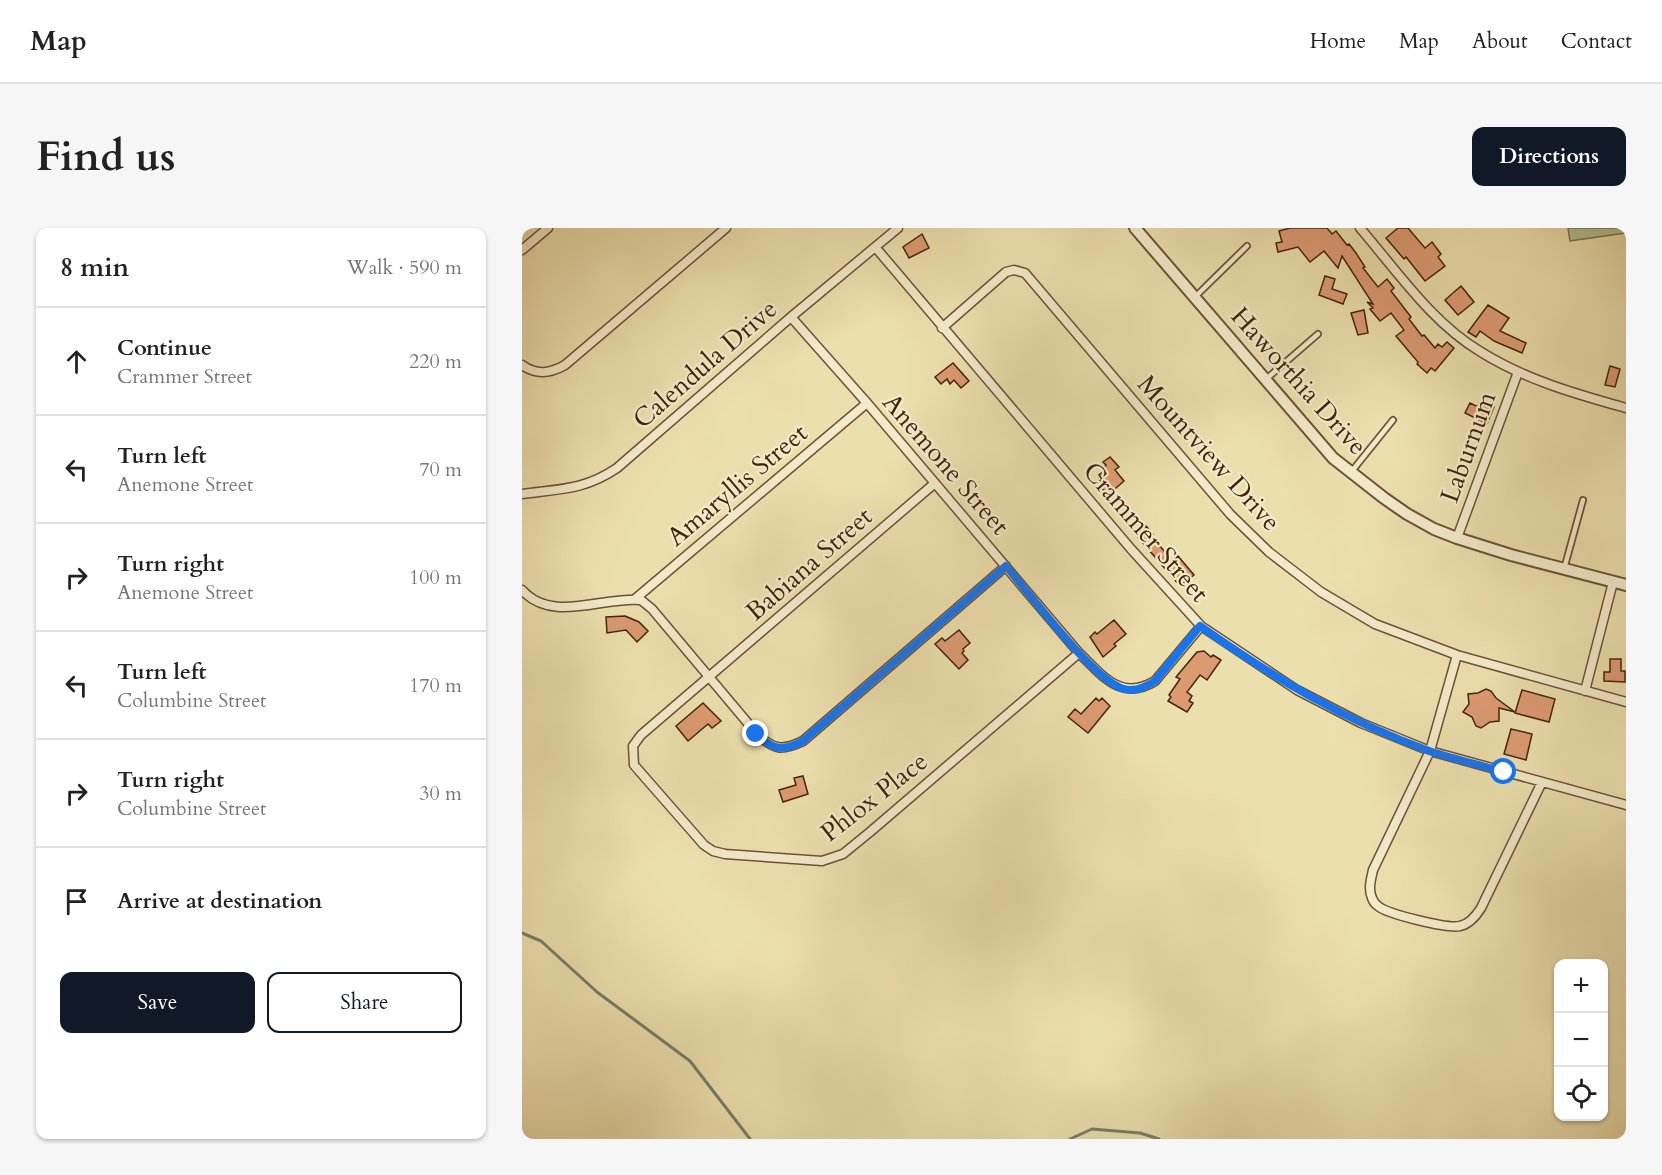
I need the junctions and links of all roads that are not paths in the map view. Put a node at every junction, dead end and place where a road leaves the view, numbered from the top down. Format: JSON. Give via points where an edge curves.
{"nodes":[{"id":1,"x":548,"y":228,"type":"edge"},
{"id":2,"x":726,"y":228,"type":"edge"},
{"id":3,"x":898,"y":228,"type":"edge"},
{"id":4,"x":1135,"y":228,"type":"edge"},
{"id":5,"x":1360,"y":228,"type":"edge"},
{"id":6,"x":1247,"y":246,"type":"dead end"},
{"id":7,"x":876,"y":248,"type":"junction"},
{"id":8,"x":522,"y":250,"type":"edge"},
{"id":9,"x":1195,"y":297,"type":"junction"},
{"id":10,"x":791,"y":317,"type":"junction"},
{"id":11,"x":942,"y":328,"type":"junction"},
{"id":12,"x":1318,"y":334,"type":"dead end"},
{"id":13,"x":522,"y":365,"type":"edge"},
{"id":14,"x":1518,"y":372,"type":"junction"},
{"id":15,"x":1265,"y":380,"type":"junction"},
{"id":16,"x":867,"y":403,"type":"junction"},
{"id":17,"x":1626,"y":408,"type":"edge"},
{"id":18,"x":1393,"y":420,"type":"dead end"},
{"id":19,"x":1350,"y":473,"type":"junction"},
{"id":20,"x":935,"y":483,"type":"junction"},
{"id":21,"x":522,"y":494,"type":"edge"},
{"id":22,"x":1583,"y":500,"type":"dead end"},
{"id":23,"x":1457,"y":538,"type":"junction"},
{"id":24,"x":1006,"y":566,"type":"junction"},
{"id":25,"x":1564,"y":569,"type":"junction"},
{"id":26,"x":1613,"y":582,"type":"junction"},
{"id":27,"x":1626,"y":585,"type":"edge"},
{"id":28,"x":522,"y":590,"type":"edge"},
{"id":29,"x":635,"y":599,"type":"junction"},
{"id":30,"x":1200,"y":626,"type":"junction"},
{"id":31,"x":1079,"y":653,"type":"junction"},
{"id":32,"x":1457,"y":655,"type":"junction"},
{"id":33,"x":710,"y":678,"type":"junction"},
{"id":34,"x":1585,"y":691,"type":"junction"},
{"id":35,"x":1626,"y":702,"type":"edge"},
{"id":36,"x":1431,"y":751,"type":"junction"},
{"id":37,"x":1542,"y":782,"type":"junction"},
{"id":38,"x":1626,"y":805,"type":"edge"}],
"edges":[{"from":1,"to":8,"type":"street"},
{"from":2,"to":13,"type":"street","via":[[566,365],[546,373]]},
{"from":3,"to":7,"type":"street","name":"Calendula Drive"},
{"from":4,"to":9,"type":"street","name":"Haworthia Drive"},
{"from":5,"to":14,"type":"street","via":[[1451,330],[1480,352]]},
{"from":6,"to":9,"type":"lane"},
{"from":7,"to":10,"type":"street","name":"Calendula Drive"},
{"from":7,"to":11,"type":"street","name":"Crammer Street"},
{"from":9,"to":15,"type":"street","name":"Haworthia Drive"},
{"from":10,"to":16,"type":"street","name":"Anemone Street"},
{"from":10,"to":21,"type":"street","name":"Calendula Drive","via":[[603,477],[573,488]]},
{"from":11,"to":30,"type":"street","name":"Crammer Street"},
{"from":11,"to":32,"type":"street","name":"Mountview Drive","via":[[1006,272],[1025,273],[1230,513],[1269,552],[1351,611]]},
{"from":12,"to":15,"type":"lane"},
{"from":14,"to":17,"type":"street"},
{"from":14,"to":23,"type":"street","name":"Laburnum"},
{"from":15,"to":19,"type":"street","name":"Haworthia Drive"},
{"from":16,"to":20,"type":"street","name":"Anemone Street"},
{"from":16,"to":29,"type":"street","name":"Amaryllis Street"},
{"from":18,"to":19,"type":"lane"},
{"from":19,"to":23,"type":"street","name":"Haworthia Drive","via":[[1407,514]]},
{"from":20,"to":24,"type":"street","name":"Anemone Street"},
{"from":20,"to":33,"type":"street","name":"Babiana Street"},
{"from":22,"to":25,"type":"lane"},
{"from":23,"to":25,"type":"street","name":"Haworthia Drive"},
{"from":24,"to":31,"type":"street","name":"Anemone Street"},
{"from":24,"to":33,"type":"street","via":[[803,741],[788,748],[768,744],[756,734]]},
{"from":25,"to":26,"type":"street","name":"Haworthia Drive"},
{"from":26,"to":27,"type":"street","name":"Haworthia Drive"},
{"from":26,"to":34,"type":"street"},
{"from":28,"to":29,"type":"street","via":[[544,606]]},
{"from":29,"to":33,"type":"street","via":[[652,609]]},
{"from":30,"to":31,"type":"street","name":"Anemone Street","via":[[1146,687],[1128,690],[1117,686]]},
{"from":30,"to":36,"type":"street","name":"Crammer Street","via":[[1297,690],[1361,723]]},
{"from":31,"to":33,"type":"street","name":"Phlox Place","via":[[843,854],[822,861],[713,851],[634,765],[633,746],[641,735]]},
{"from":32,"to":34,"type":"street","name":"Mountview Drive"},
{"from":32,"to":36,"type":"street"},
{"from":34,"to":35,"type":"street","name":"Mountview Drive"},
{"from":36,"to":37,"type":"street","name":"Crammer Street"},
{"from":36,"to":37,"type":"street","via":[[1373,870],[1372,898],[1391,912],[1451,927],[1475,917]]},
{"from":37,"to":38,"type":"street","name":"Crammer Street"}]}
